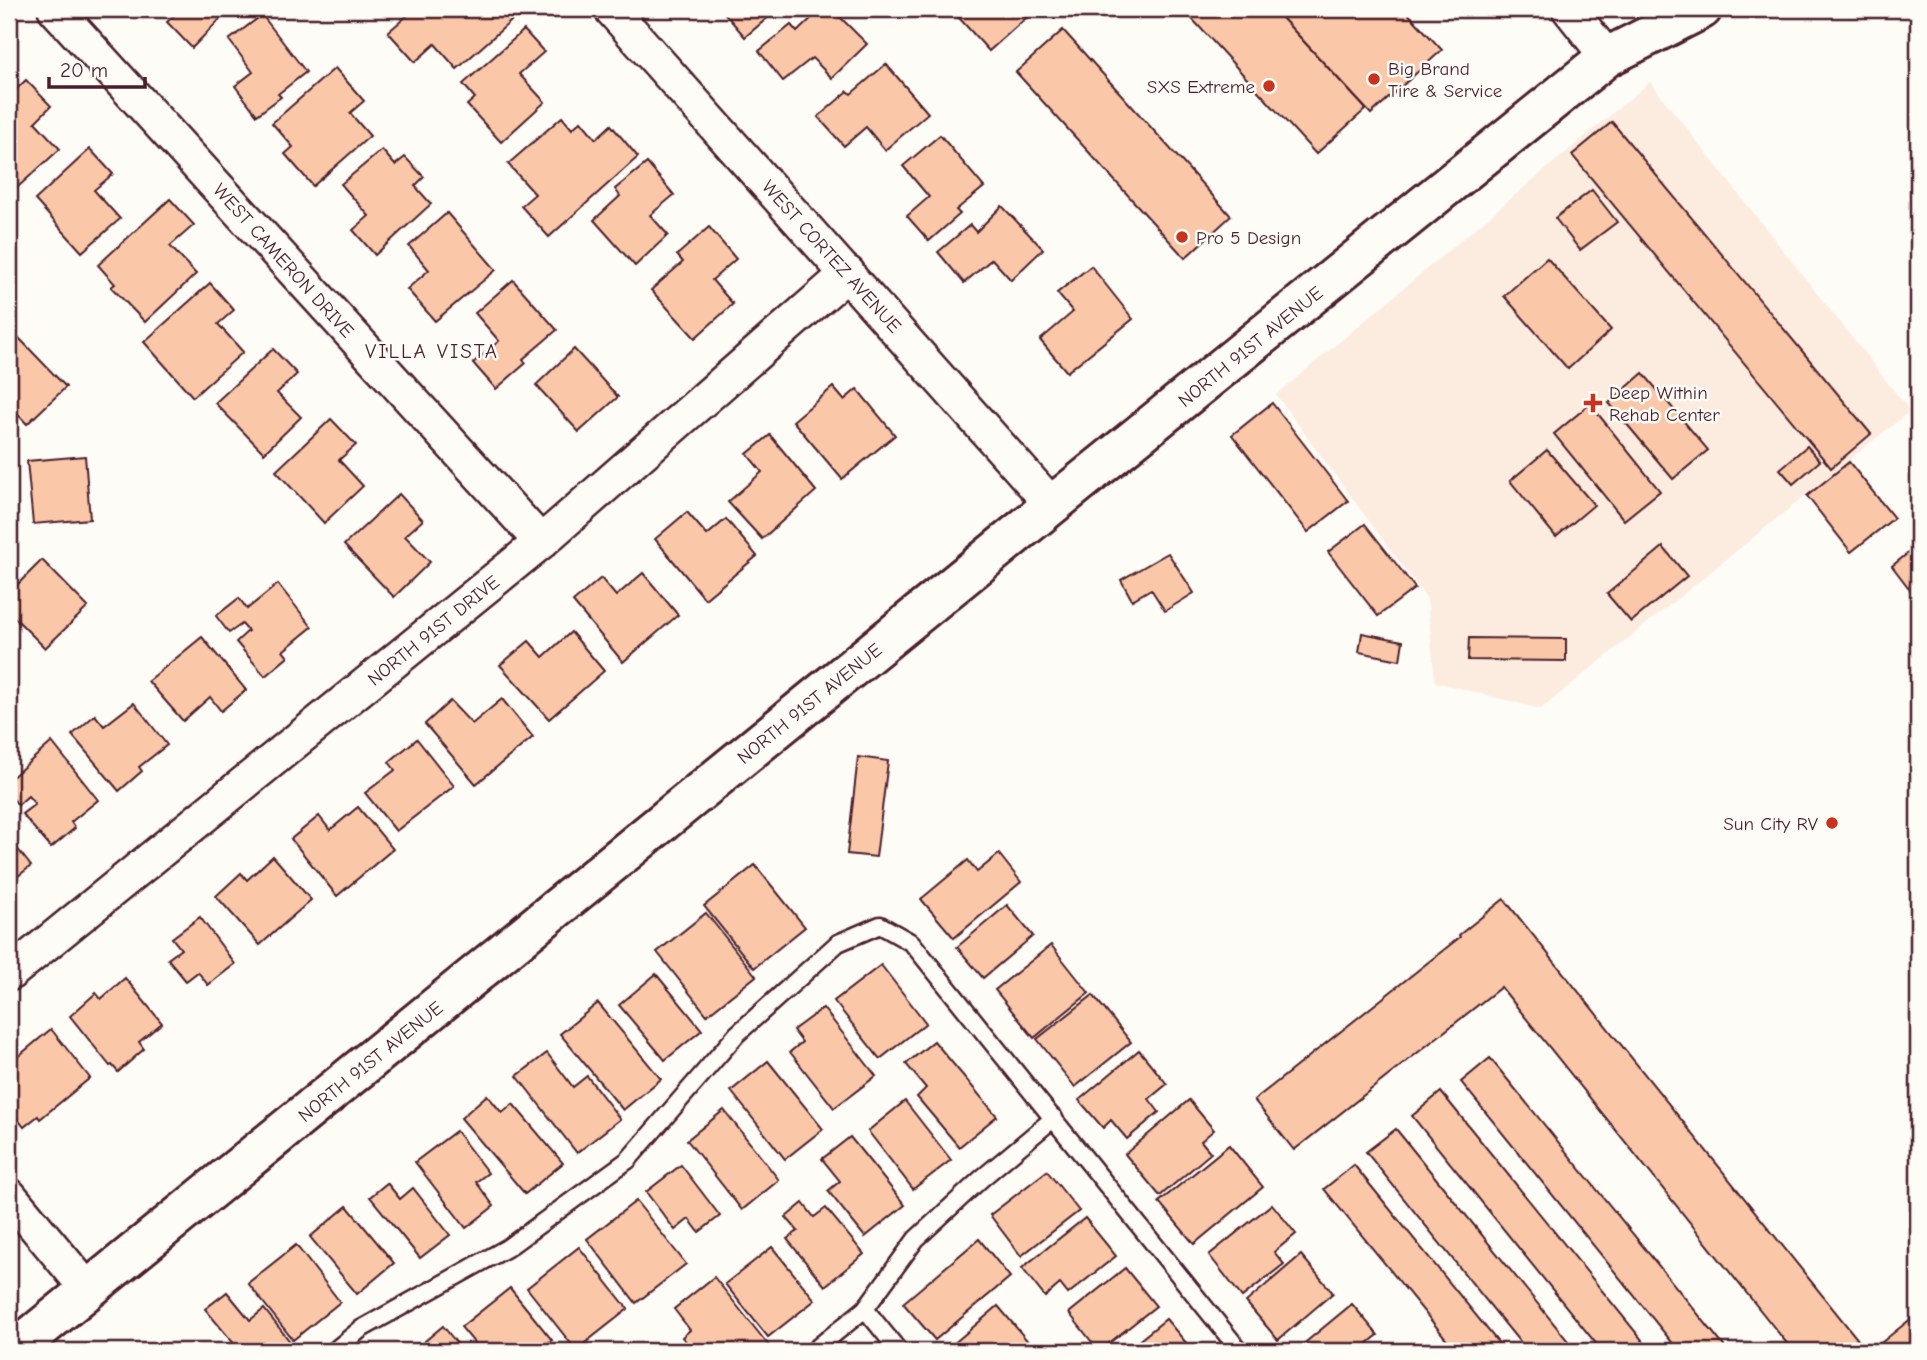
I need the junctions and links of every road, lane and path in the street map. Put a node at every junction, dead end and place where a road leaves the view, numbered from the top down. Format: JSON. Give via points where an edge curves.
{"nodes":[{"id":1,"x":55,"y":9,"type":"edge"},
{"id":2,"x":611,"y":9,"type":"edge"},
{"id":3,"x":1569,"y":9,"type":"edge"},
{"id":4,"x":1639,"y":9,"type":"edge"},
{"id":5,"x":1702,"y":9,"type":"edge"},
{"id":6,"x":1607,"y":57,"type":"junction"},
{"id":7,"x":848,"y":273,"type":"junction"},
{"id":8,"x":1052,"y":505,"type":"junction"},
{"id":9,"x":541,"y":542,"type":"junction"},
{"id":10,"x":9,"y":974,"type":"edge"},
{"id":11,"x":1054,"y":1118,"type":"junction"},
{"id":12,"x":9,"y":1195,"type":"edge"},
{"id":13,"x":88,"y":1290,"type":"junction"},
{"id":14,"x":865,"y":1309,"type":"junction"},
{"id":15,"x":13,"y":1351,"type":"edge"},
{"id":16,"x":334,"y":1351,"type":"edge"},
{"id":17,"x":813,"y":1351,"type":"edge"},
{"id":18,"x":900,"y":1351,"type":"edge"},
{"id":19,"x":1240,"y":1351,"type":"edge"}],
"edges":[{"from":1,"to":9,"type":"street","name":"WEST CAMERON DRIVE"},
{"from":2,"to":7,"type":"street","name":"WEST CORTEZ AVENUE"},
{"from":3,"to":6,"type":"street"},
{"from":4,"to":6,"type":"main road","name":"NORTH 91ST AVENUE"},
{"from":5,"to":6,"type":"main road","name":"NORTH 91ST AVENUE"},
{"from":6,"to":8,"type":"main road","name":"NORTH 91ST AVENUE"},
{"from":7,"to":8,"type":"street","name":"WEST CORTEZ AVENUE"},
{"from":7,"to":9,"type":"street","name":"NORTH 91ST DRIVE"},
{"from":8,"to":13,"type":"main road","name":"NORTH 91ST AVENUE"},
{"from":9,"to":10,"type":"street","name":"NORTH 91ST DRIVE"},
{"from":11,"to":14,"type":"lane","via":[[916,1239]]},
{"from":11,"to":16,"type":"lane","via":[[912,943],[880,925],[838,943],[737,1034],[628,1160],[507,1248],[361,1329]]},
{"from":11,"to":19,"type":"lane"},
{"from":12,"to":13,"type":"street"},
{"from":13,"to":15,"type":"main road","name":"NORTH 91ST AVENUE"},
{"from":14,"to":17,"type":"lane"},
{"from":14,"to":18,"type":"lane"}]}
